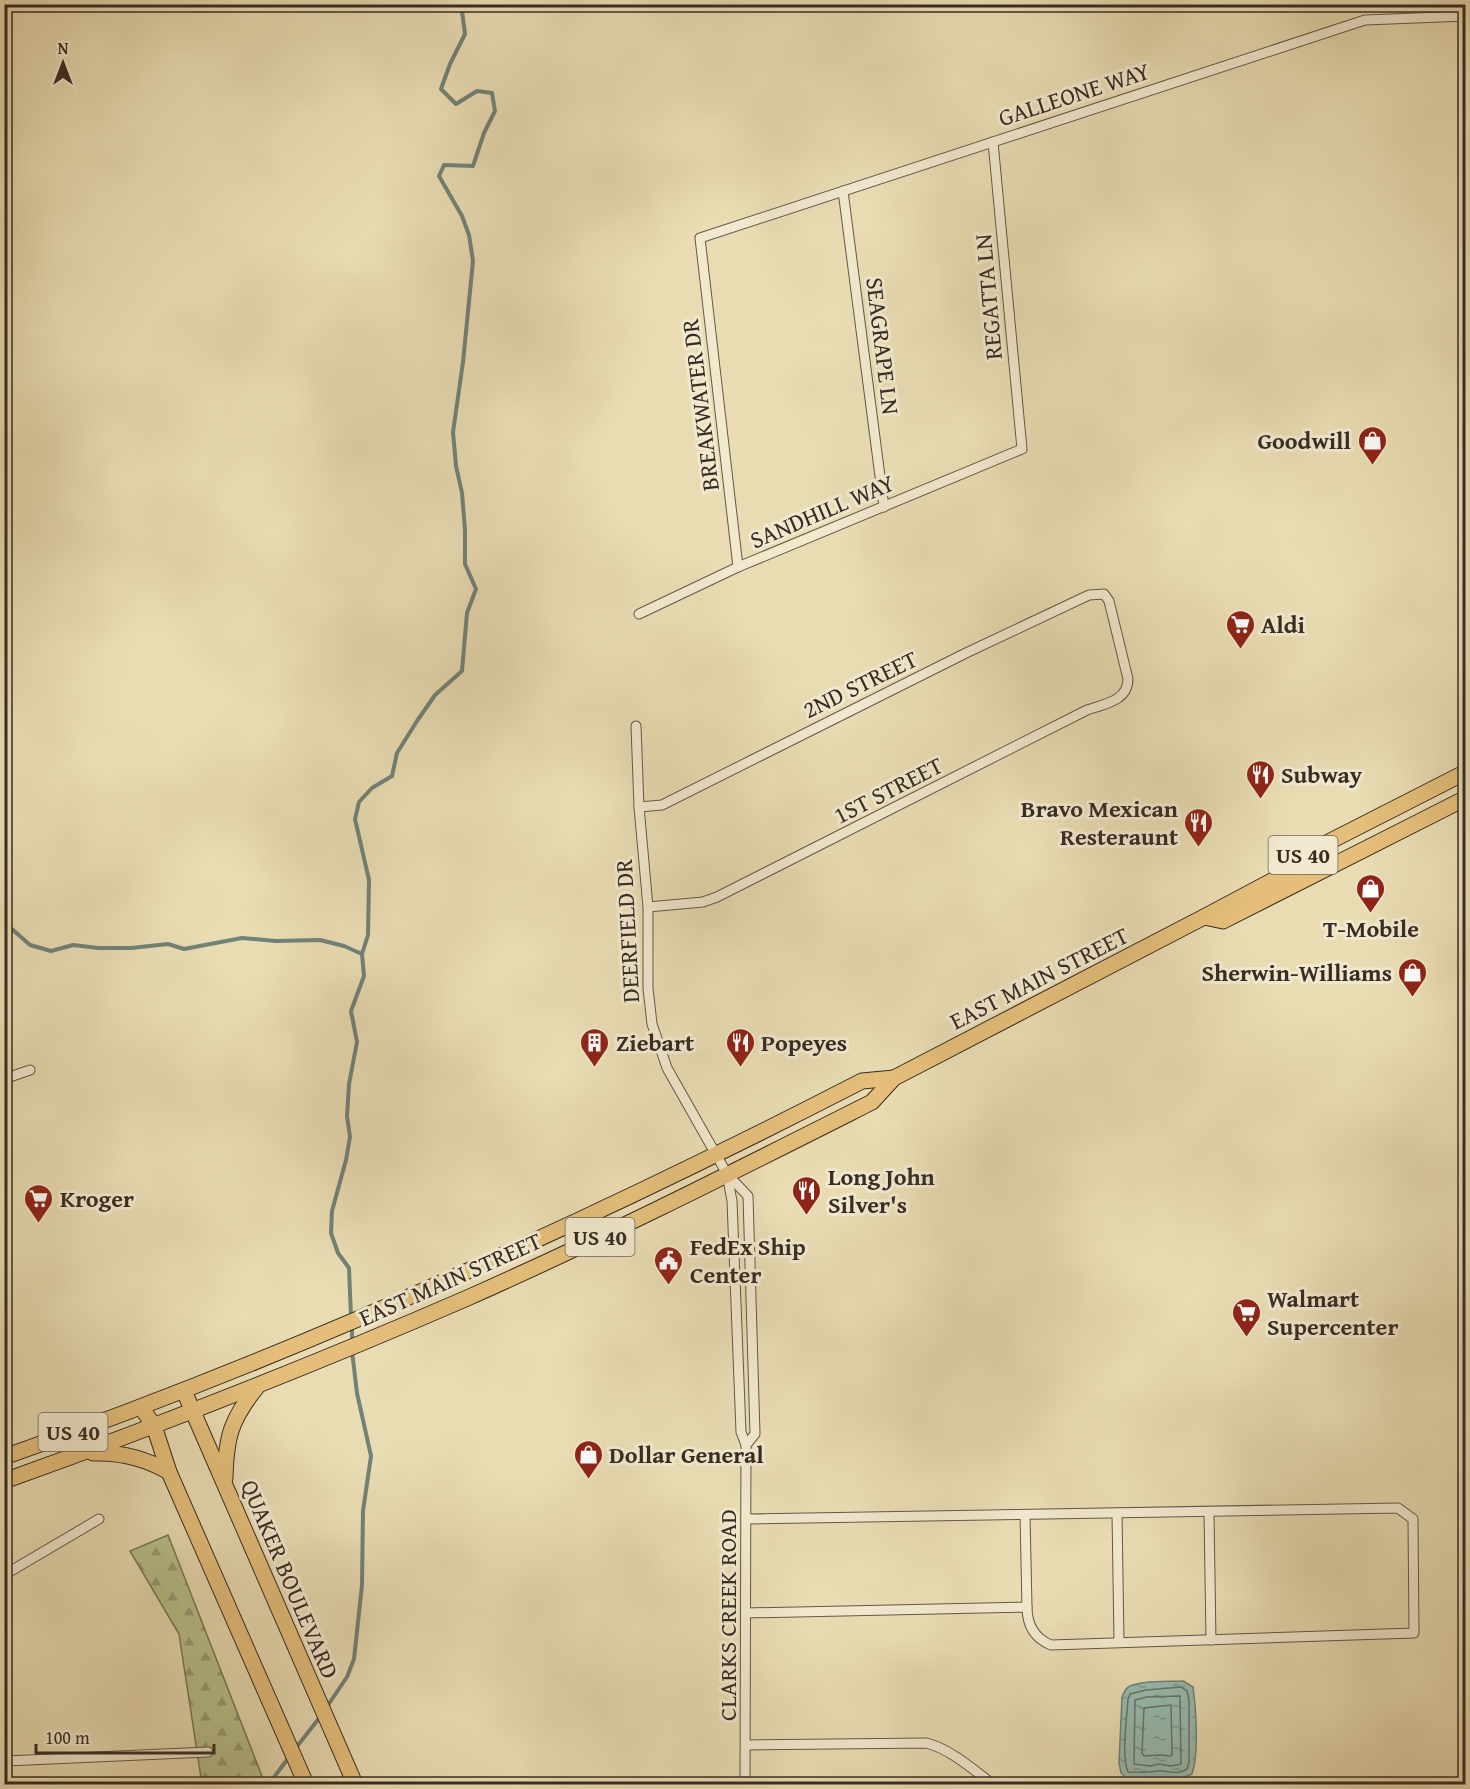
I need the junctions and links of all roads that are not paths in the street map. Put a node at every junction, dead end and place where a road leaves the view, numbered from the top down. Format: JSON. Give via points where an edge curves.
{"nodes":[{"id":1,"x":1466,"y":16,"type":"edge"},
{"id":2,"x":993,"y":141,"type":"junction"},
{"id":3,"x":843,"y":191,"type":"junction"},
{"id":4,"x":700,"y":238,"type":"joint"},
{"id":5,"x":1022,"y":449,"type":"joint"},
{"id":6,"x":884,"y":507,"type":"junction"},
{"id":7,"x":738,"y":567,"type":"junction"},
{"id":8,"x":1097,"y":593,"type":"joint"},
{"id":9,"x":639,"y":614,"type":"dead end"},
{"id":10,"x":636,"y":726,"type":"dead end"},
{"id":11,"x":1466,"y":772,"type":"edge"},
{"id":12,"x":1466,"y":798,"type":"edge"},
{"id":13,"x":639,"y":807,"type":"junction"},
{"id":14,"x":648,"y":907,"type":"junction"},
{"id":15,"x":1204,"y":917,"type":"junction"},
{"id":16,"x":30,"y":1070,"type":"dead end"},
{"id":17,"x":4,"y":1078,"type":"edge"},
{"id":18,"x":894,"y":1078,"type":"junction"},
{"id":19,"x":722,"y":1165,"type":"junction"},
{"id":20,"x":257,"y":1387,"type":"junction"},
{"id":21,"x":184,"y":1391,"type":"junction"},
{"id":22,"x":141,"y":1407,"type":"junction"},
{"id":23,"x":193,"y":1412,"type":"junction"},
{"id":24,"x":154,"y":1426,"type":"junction"},
{"id":25,"x":746,"y":1445,"type":"junction"},
{"id":26,"x":81,"y":1454,"type":"junction"},
{"id":27,"x":4,"y":1457,"type":"edge"},
{"id":28,"x":169,"y":1472,"type":"junction"},
{"id":29,"x":4,"y":1481,"type":"edge"},
{"id":30,"x":225,"y":1484,"type":"junction"},
{"id":31,"x":1209,"y":1512,"type":"junction"},
{"id":32,"x":1117,"y":1513,"type":"junction"},
{"id":33,"x":1025,"y":1515,"type":"junction"},
{"id":34,"x":99,"y":1519,"type":"dead end"},
{"id":35,"x":746,"y":1519,"type":"junction"},
{"id":36,"x":4,"y":1575,"type":"edge"},
{"id":37,"x":4,"y":1590,"type":"edge"},
{"id":38,"x":1027,"y":1607,"type":"junction"},
{"id":39,"x":746,"y":1612,"type":"junction"},
{"id":40,"x":1211,"y":1640,"type":"junction"},
{"id":41,"x":1119,"y":1642,"type":"junction"},
{"id":42,"x":746,"y":1745,"type":"junction"},
{"id":43,"x":208,"y":1752,"type":"dead end"},
{"id":44,"x":6,"y":1761,"type":"junction"},
{"id":45,"x":305,"y":1783,"type":"edge"},
{"id":46,"x":6,"y":1785,"type":"edge"},
{"id":47,"x":355,"y":1785,"type":"edge"},
{"id":48,"x":745,"y":1785,"type":"edge"},
{"id":49,"x":993,"y":1785,"type":"edge"}],
"edges":[{"from":1,"to":2,"type":"street","name":"GALLEONE WAY","via":[[1365,20]]},
{"from":2,"to":3,"type":"street","name":"GALLEONE WAY"},
{"from":2,"to":5,"type":"street","name":"REGATTA LN"},
{"from":3,"to":4,"type":"street","name":"GALLEONE WAY"},
{"from":3,"to":6,"type":"street","name":"SEAGRAPE LN"},
{"from":4,"to":7,"type":"street","name":"BREAKWATER DR"},
{"from":5,"to":6,"type":"street","name":"SANDHILL WAY"},
{"from":6,"to":7,"type":"street","name":"SANDHILL WAY"},
{"from":7,"to":9,"type":"street","name":"SANDHILL WAY"},
{"from":8,"to":13,"type":"street","name":"2ND STREET","via":[[966,653],[662,805]]},
{"from":8,"to":14,"type":"street","name":"1ST STREET","via":[[1104,594],[1108,601],[1128,679],[1124,695],[1087,710],[717,897]]},
{"from":10,"to":13,"type":"street","name":"DEERFIELD DR"},
{"from":11,"to":15,"type":"main road","number":"US 40","via":[[1318,847],[1315,858]]},
{"from":12,"to":15,"type":"main road","name":"EAST MAIN STREET","number":"US 40","via":[[1223,921]]},
{"from":13,"to":14,"type":"street","name":"DEERFIELD DR"},
{"from":14,"to":19,"type":"street","name":"DEERFIELD DR","via":[[648,988],[656,1037],[666,1068]]},
{"from":15,"to":18,"type":"main road","name":"EAST MAIN STREET","number":"US 40"},
{"from":16,"to":17,"type":"street"},
{"from":18,"to":19,"type":"main road","name":"EAST MAIN STREET","number":"US 40","via":[[872,1102]]},
{"from":18,"to":19,"type":"main road","name":"EAST MAIN STREET","number":"US 40","via":[[862,1081]]},
{"from":19,"to":20,"type":"main road","name":"EAST MAIN STREET","number":"US 40","via":[[591,1241]]},
{"from":19,"to":21,"type":"main road","name":"EAST MAIN STREET","number":"US 40"},
{"from":19,"to":25,"type":"street","name":"CLARKS CREEK ROAD","via":[[732,1201],[741,1432]]},
{"from":19,"to":25,"type":"street","name":"CLARKS CREEK ROAD","via":[[748,1196],[755,1434]]},
{"from":20,"to":23,"type":"main road","name":"EAST MAIN STREET","number":"US 40"},
{"from":20,"to":30,"type":"main road","via":[[228,1436]]},
{"from":21,"to":22,"type":"main road","name":"EAST MAIN STREET","number":"US 40"},
{"from":21,"to":23,"type":"main road","name":"QUAKER BOULEVARD"},
{"from":22,"to":24,"type":"main road"},
{"from":22,"to":27,"type":"main road","name":"EAST MAIN STREET","number":"US 40"},
{"from":23,"to":24,"type":"main road","name":"EAST MAIN STREET","number":"US 40"},
{"from":23,"to":30,"type":"main road","name":"QUAKER BOULEVARD"},
{"from":24,"to":26,"type":"main road","name":"EAST MAIN STREET","number":"US 40"},
{"from":24,"to":28,"type":"main road"},
{"from":25,"to":35,"type":"street","name":"CLARKS CREEK ROAD"},
{"from":26,"to":28,"type":"main road","via":[[127,1455]]},
{"from":26,"to":29,"type":"main road","name":"EAST MAIN STREET","number":"US 40"},
{"from":28,"to":45,"type":"main road"},
{"from":30,"to":47,"type":"main road","name":"QUAKER BOULEVARD"},
{"from":31,"to":32,"type":"street"},
{"from":31,"to":40,"type":"street"},
{"from":31,"to":40,"type":"street","via":[[1398,1508],[1413,1519],[1414,1633]]},
{"from":32,"to":33,"type":"street"},
{"from":32,"to":41,"type":"street"},
{"from":33,"to":35,"type":"street"},
{"from":33,"to":38,"type":"street"},
{"from":34,"to":36,"type":"street"},
{"from":35,"to":39,"type":"street","name":"CLARKS CREEK ROAD"},
{"from":37,"to":44,"type":"street"},
{"from":38,"to":39,"type":"street"},
{"from":38,"to":41,"type":"street","via":[[1027,1620],[1040,1640],[1051,1645]]},
{"from":39,"to":42,"type":"street","name":"CLARKS CREEK ROAD"},
{"from":40,"to":41,"type":"street"},
{"from":42,"to":48,"type":"street","name":"CLARKS CREEK ROAD"},
{"from":42,"to":49,"type":"street","via":[[926,1743],[946,1751]]},
{"from":43,"to":44,"type":"street"},
{"from":44,"to":46,"type":"street"}]}
